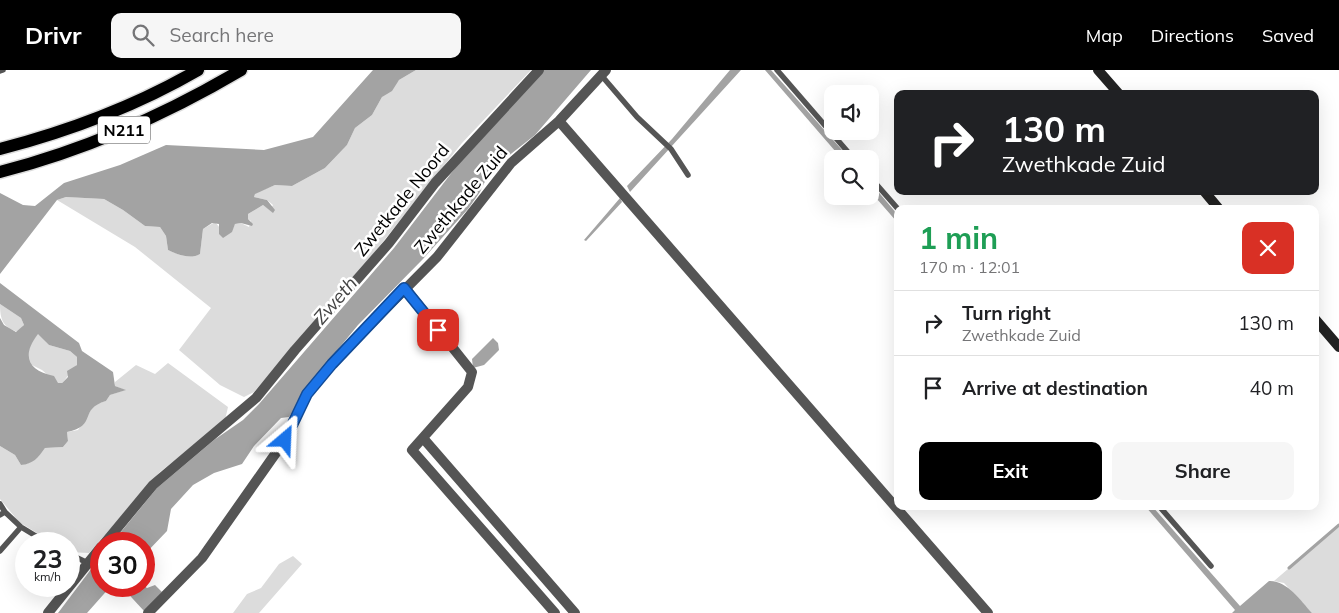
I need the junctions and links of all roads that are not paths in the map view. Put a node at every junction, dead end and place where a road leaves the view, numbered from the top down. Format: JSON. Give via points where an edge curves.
{"nodes":[{"id":1,"x":198,"y":70,"type":"edge"},
{"id":2,"x":241,"y":70,"type":"edge"},
{"id":3,"x":539,"y":70,"type":"edge"},
{"id":4,"x":776,"y":70,"type":"edge"},
{"id":5,"x":1098,"y":70,"type":"edge"},
{"id":6,"x":604,"y":73,"type":"edge"},
{"id":7,"x":1116,"y":90,"type":"edge"},
{"id":8,"x":559,"y":121,"type":"junction"},
{"id":9,"x":0,"y":148,"type":"edge"},
{"id":10,"x":846,"y":150,"type":"edge"},
{"id":11,"x":0,"y":172,"type":"edge"},
{"id":12,"x":688,"y":175,"type":"dead end"},
{"id":13,"x":879,"y":187,"type":"edge"},
{"id":14,"x":1208,"y":195,"type":"edge"},
{"id":15,"x":894,"y":205,"type":"edge"},
{"id":16,"x":1216,"y":205,"type":"edge"},
{"id":17,"x":404,"y":288,"type":"junction"},
{"id":18,"x":1319,"y":324,"type":"edge"},
{"id":19,"x":1339,"y":347,"type":"edge"},
{"id":20,"x":423,"y":438,"type":"junction"},
{"id":21,"x":0,"y":504,"type":"edge"},
{"id":22,"x":894,"y":505,"type":"edge"},
{"id":23,"x":898,"y":510,"type":"edge"},
{"id":24,"x":1162,"y":510,"type":"edge"},
{"id":25,"x":3,"y":514,"type":"edge"},
{"id":26,"x":21,"y":527,"type":"junction"},
{"id":27,"x":29,"y":532,"type":"edge"},
{"id":28,"x":114,"y":532,"type":"edge"},
{"id":29,"x":0,"y":551,"type":"edge"},
{"id":30,"x":80,"y":559,"type":"edge"},
{"id":31,"x":90,"y":561,"type":"edge"},
{"id":32,"x":88,"y":563,"type":"junction"},
{"id":33,"x":1211,"y":566,"type":"dead end"},
{"id":34,"x":48,"y":613,"type":"edge"},
{"id":35,"x":148,"y":613,"type":"edge"},
{"id":36,"x":555,"y":613,"type":"edge"},
{"id":37,"x":575,"y":613,"type":"edge"},
{"id":38,"x":988,"y":613,"type":"edge"}],
"edges":[{"from":1,"to":9,"type":"main road","number":"N211","via":[[102,116]]},
{"from":2,"to":11,"type":"main road","number":"N211","via":[[187,101],[117,134]]},
{"from":3,"to":28,"type":"street","name":"Zwetkade Noord","via":[[452,163],[389,243],[256,398],[153,485]]},
{"from":4,"to":10,"type":"lane"},
{"from":5,"to":7,"type":"street"},
{"from":6,"to":8,"type":"street","name":"Zwethkade Zuid"},
{"from":6,"to":12,"type":"lane","via":[[637,117],[671,149]]},
{"from":8,"to":17,"type":"street","name":"Zwethkade Zuid","via":[[511,164],[437,257]]},
{"from":8,"to":22,"type":"street"},
{"from":13,"to":15,"type":"lane"},
{"from":14,"to":16,"type":"street"},
{"from":17,"to":20,"type":"street","via":[[472,372],[468,387]]},
{"from":17,"to":35,"type":"street","name":"Zwethkade Zuid","via":[[307,394],[285,440],[202,558]]},
{"from":18,"to":19,"type":"street"},
{"from":20,"to":36,"type":"street","via":[[412,450]]},
{"from":20,"to":37,"type":"street"},
{"from":21,"to":25,"type":"lane"},
{"from":23,"to":38,"type":"street"},
{"from":24,"to":33,"type":"lane"},
{"from":25,"to":26,"type":"lane"},
{"from":26,"to":27,"type":"lane"},
{"from":26,"to":29,"type":"lane"},
{"from":30,"to":32,"type":"lane"},
{"from":31,"to":32,"type":"street"},
{"from":32,"to":34,"type":"street"}]}
